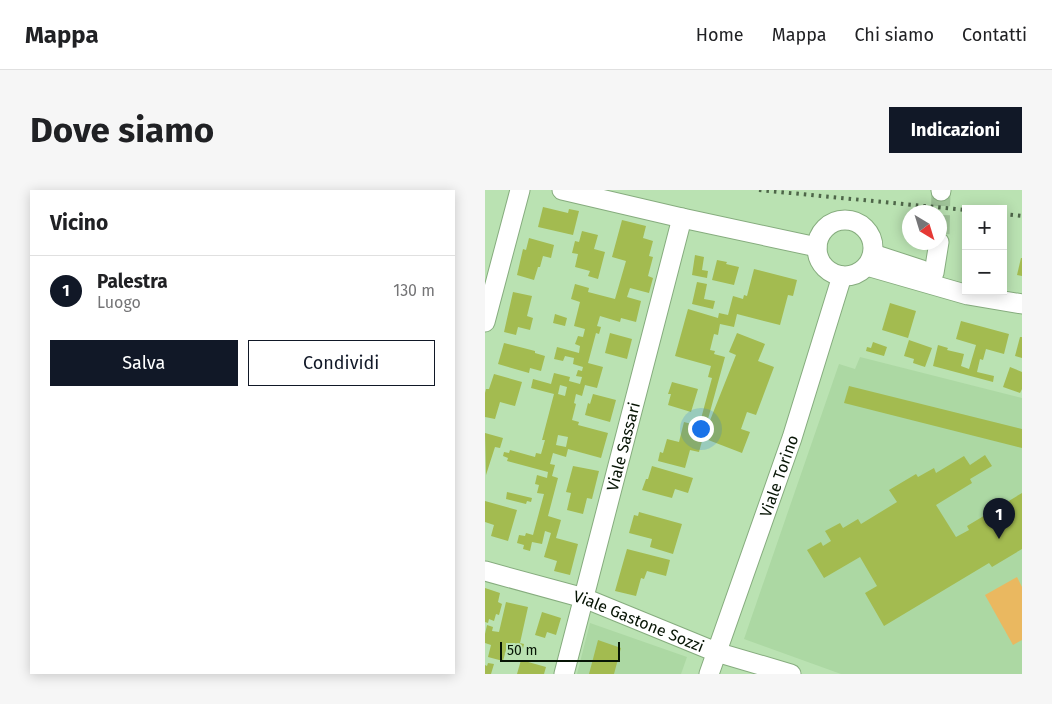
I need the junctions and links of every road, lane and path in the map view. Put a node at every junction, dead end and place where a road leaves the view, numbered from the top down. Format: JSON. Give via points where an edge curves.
{"nodes":[{"id":1,"x":520,"y":190,"type":"edge"},
{"id":2,"x":562,"y":190,"type":"edge"},
{"id":3,"x":682,"y":218,"type":"junction"},
{"id":4,"x":817,"y":247,"type":"junction"},
{"id":5,"x":938,"y":250,"type":"edge"},
{"id":6,"x":870,"y":260,"type":"junction"},
{"id":7,"x":934,"y":274,"type":"junction"},
{"id":8,"x":842,"y":276,"type":"junction"},
{"id":9,"x":962,"y":282,"type":"edge"},
{"id":10,"x":997,"y":295,"type":"edge"},
{"id":11,"x":1018,"y":303,"type":"edge"},
{"id":12,"x":485,"y":322,"type":"edge"},
{"id":13,"x":485,"y":571,"type":"edge"},
{"id":14,"x":584,"y":598,"type":"junction"},
{"id":15,"x":716,"y":652,"type":"junction"},
{"id":16,"x":564,"y":674,"type":"edge"},
{"id":17,"x":709,"y":674,"type":"edge"},
{"id":18,"x":791,"y":674,"type":"edge"}],
"edges":[{"from":1,"to":12,"type":"street"},
{"from":2,"to":3,"type":"street"},
{"from":3,"to":4,"type":"street"},
{"from":3,"to":14,"type":"street","name":"Viale Sassari"},
{"from":4,"to":6,"type":"street","via":[[823,232],[836,222],[845,220],[867,230],[871,237]]},
{"from":4,"to":8,"type":"street","via":[[818,256],[827,270]]},
{"from":5,"to":7,"type":"street"},
{"from":6,"to":7,"type":"street"},
{"from":6,"to":8,"type":"street","via":[[860,272]]},
{"from":6,"to":11,"type":"street","via":[[968,295]]},
{"from":7,"to":9,"type":"street"},
{"from":8,"to":15,"type":"street","name":"Viale Torino","via":[[792,438]]},
{"from":10,"to":11,"type":"street"},
{"from":13,"to":14,"type":"street","name":"Viale Gastone Sozzi"},
{"from":14,"to":15,"type":"street","name":"Viale Gastone Sozzi"},
{"from":14,"to":16,"type":"street","name":"Viale Sassari"},
{"from":15,"to":17,"type":"street","name":"Viale Torino"},
{"from":15,"to":18,"type":"street","name":"Viale Gastone Sozzi"}]}
